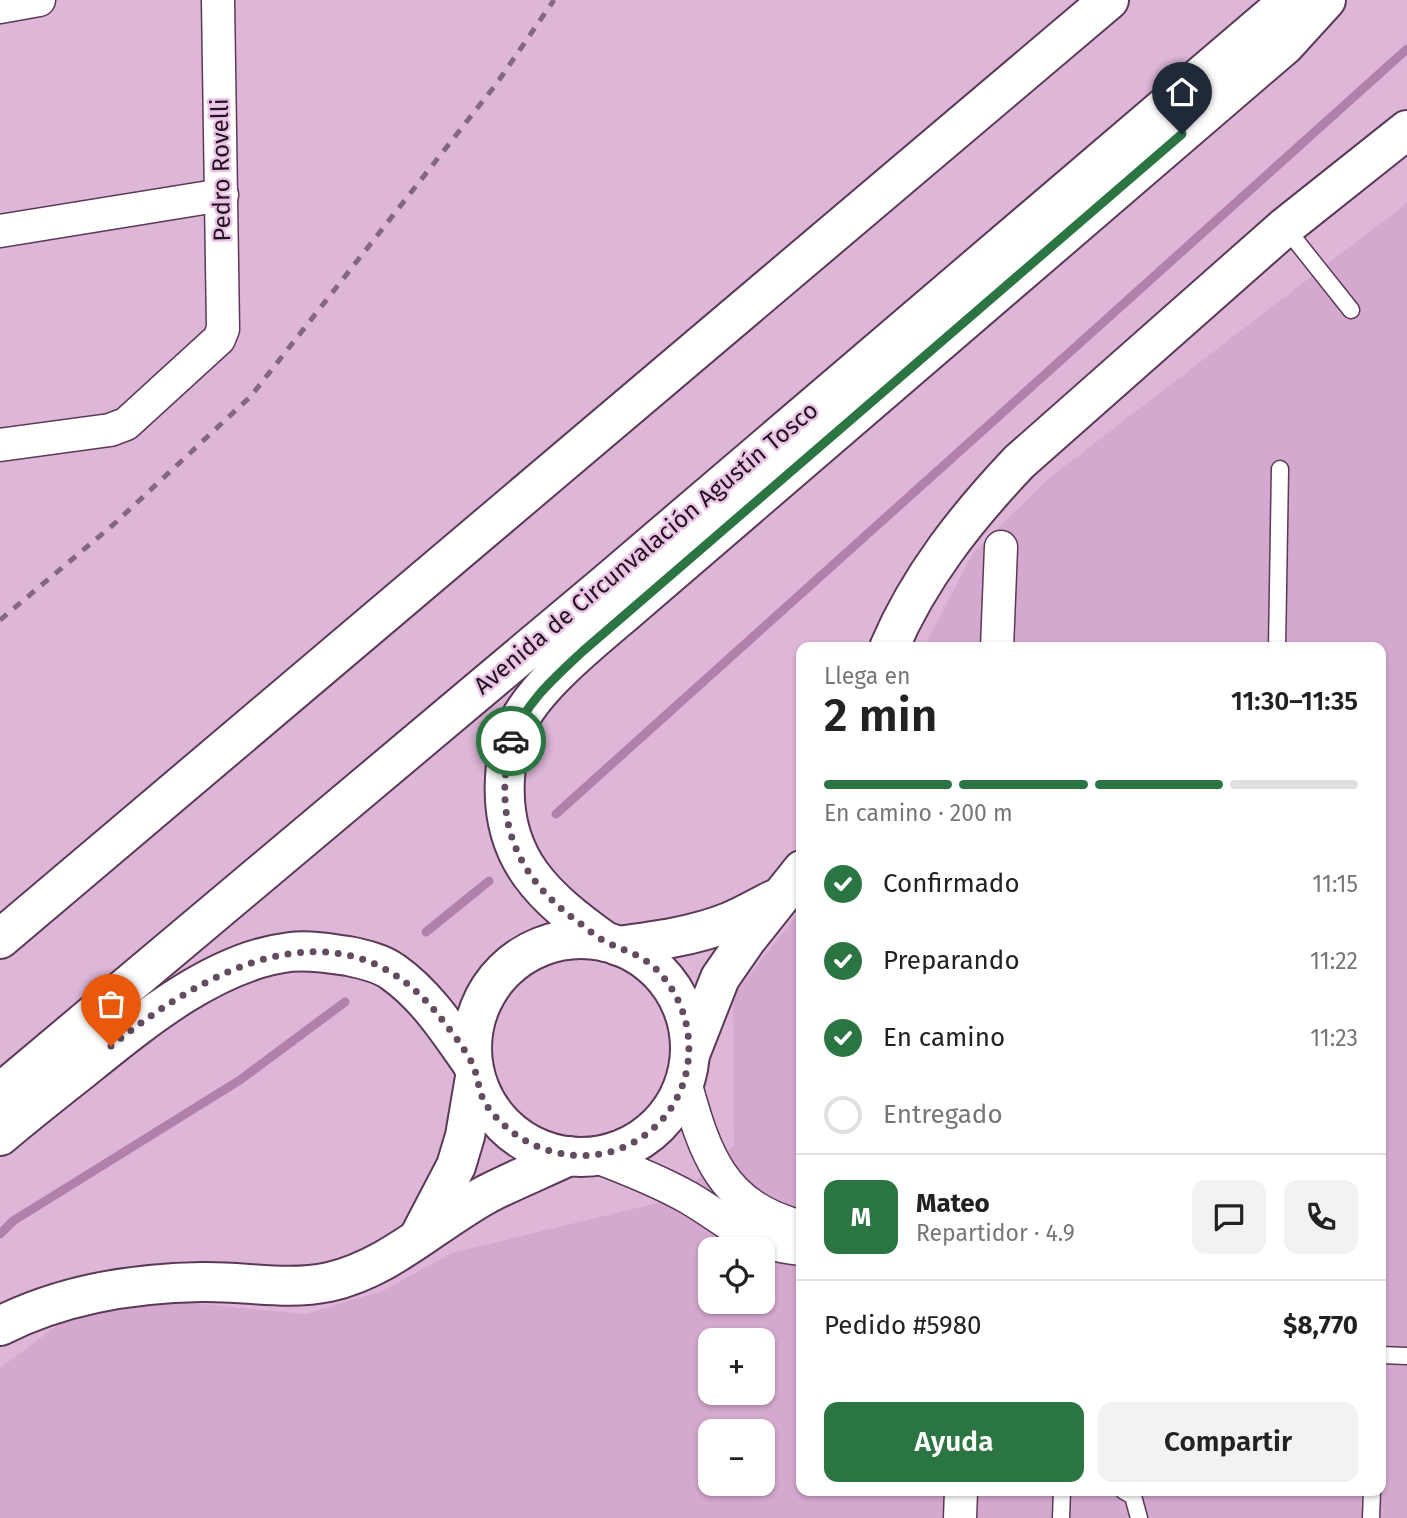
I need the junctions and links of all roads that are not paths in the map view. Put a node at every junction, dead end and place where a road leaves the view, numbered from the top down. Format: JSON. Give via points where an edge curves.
{"nodes":[{"id":1,"x":39,"y":0,"type":"edge"},
{"id":2,"x":218,"y":0,"type":"edge"},
{"id":3,"x":1109,"y":0,"type":"edge"},
{"id":4,"x":1290,"y":0,"type":"edge"},
{"id":5,"x":1326,"y":0,"type":"edge"},
{"id":6,"x":0,"y":7,"type":"edge"},
{"id":7,"x":1406,"y":133,"type":"edge"},
{"id":8,"x":222,"y":195,"type":"junction"},
{"id":9,"x":1285,"y":227,"type":"junction"},
{"id":10,"x":0,"y":231,"type":"edge"},
{"id":11,"x":1350,"y":310,"type":"dead end"},
{"id":12,"x":0,"y":445,"type":"edge"},
{"id":13,"x":1280,"y":469,"type":"dead end"},
{"id":14,"x":1001,"y":547,"type":"dead end"},
{"id":15,"x":892,"y":642,"type":"edge"},
{"id":16,"x":997,"y":642,"type":"edge"},
{"id":17,"x":1277,"y":642,"type":"edge"},
{"id":18,"x":791,"y":883,"type":"edge"},
{"id":19,"x":0,"y":939,"type":"edge"},
{"id":20,"x":612,"y":944,"type":"junction"},
{"id":21,"x":687,"y":1069,"type":"junction"},
{"id":22,"x":474,"y":1071,"type":"junction"},
{"id":23,"x":0,"y":1093,"type":"edge"},
{"id":24,"x":0,"y":1136,"type":"edge"},
{"id":25,"x":582,"y":1156,"type":"junction"},
{"id":26,"x":796,"y":1226,"type":"edge"},
{"id":27,"x":416,"y":1241,"type":"junction"},
{"id":28,"x":796,"y":1249,"type":"edge"},
{"id":29,"x":0,"y":1326,"type":"edge"},
{"id":30,"x":1386,"y":1355,"type":"edge"},
{"id":31,"x":1407,"y":1356,"type":"edge"},
{"id":32,"x":961,"y":1496,"type":"edge"},
{"id":33,"x":1062,"y":1496,"type":"edge"},
{"id":34,"x":1133,"y":1496,"type":"edge"},
{"id":35,"x":1372,"y":1496,"type":"edge"},
{"id":36,"x":960,"y":1518,"type":"edge"},
{"id":37,"x":1062,"y":1518,"type":"edge"},
{"id":38,"x":1139,"y":1518,"type":"edge"},
{"id":39,"x":1371,"y":1518,"type":"edge"}],
"edges":[{"from":1,"to":6,"type":"street"},
{"from":2,"to":8,"type":"street","name":"Pedro Rovelli"},
{"from":3,"to":19,"type":"main road"},
{"from":4,"to":23,"type":"main road","name":"Avenida de Circunvalación Agustín Tosco"},
{"from":5,"to":20,"type":"main road","via":[[1286,45],[636,603],[534,698],[519,721],[506,764],[508,828],[532,877],[550,899]]},
{"from":7,"to":9,"type":"main road"},
{"from":8,"to":10,"type":"street"},
{"from":8,"to":12,"type":"street","name":"Pedro Rovelli","via":[[223,329],[219,339],[126,424]]},
{"from":9,"to":11,"type":"lane"},
{"from":9,"to":15,"type":"main road","via":[[1019,462],[933,568]]},
{"from":13,"to":17,"type":"lane"},
{"from":14,"to":16,"type":"street"},
{"from":18,"to":20,"type":"main road","via":[[731,922],[700,932]]},
{"from":18,"to":21,"type":"main road","via":[[720,978]]},
{"from":20,"to":21,"type":"main road","via":[[638,955],[669,984],[688,1031]]},
{"from":20,"to":22,"type":"main road","via":[[580,939],[554,942],[508,966],[478,1008],[472,1039]]},
{"from":21,"to":25,"type":"main road","via":[[671,1109],[650,1132],[614,1152]]},
{"from":21,"to":26,"type":"street","via":[[696,1122],[722,1176],[738,1197],[758,1211]]},
{"from":22,"to":24,"type":"main road","via":[[429,1004],[391,970],[338,954],[290,952],[233,969],[160,1010]]},
{"from":22,"to":25,"type":"main road","via":[[486,1104],[523,1141],[545,1151]]},
{"from":22,"to":27,"type":"main road","via":[[457,1166]]},
{"from":25,"to":27,"type":"main road","via":[[486,1195]]},
{"from":25,"to":28,"type":"street","via":[[640,1173],[755,1240]]},
{"from":27,"to":29,"type":"main road","via":[[361,1272],[329,1282],[130,1286],[31,1310]]},
{"from":30,"to":31,"type":"lane"},
{"from":32,"to":36,"type":"street"},
{"from":33,"to":37,"type":"lane"},
{"from":34,"to":38,"type":"lane"},
{"from":35,"to":39,"type":"lane"}]}
